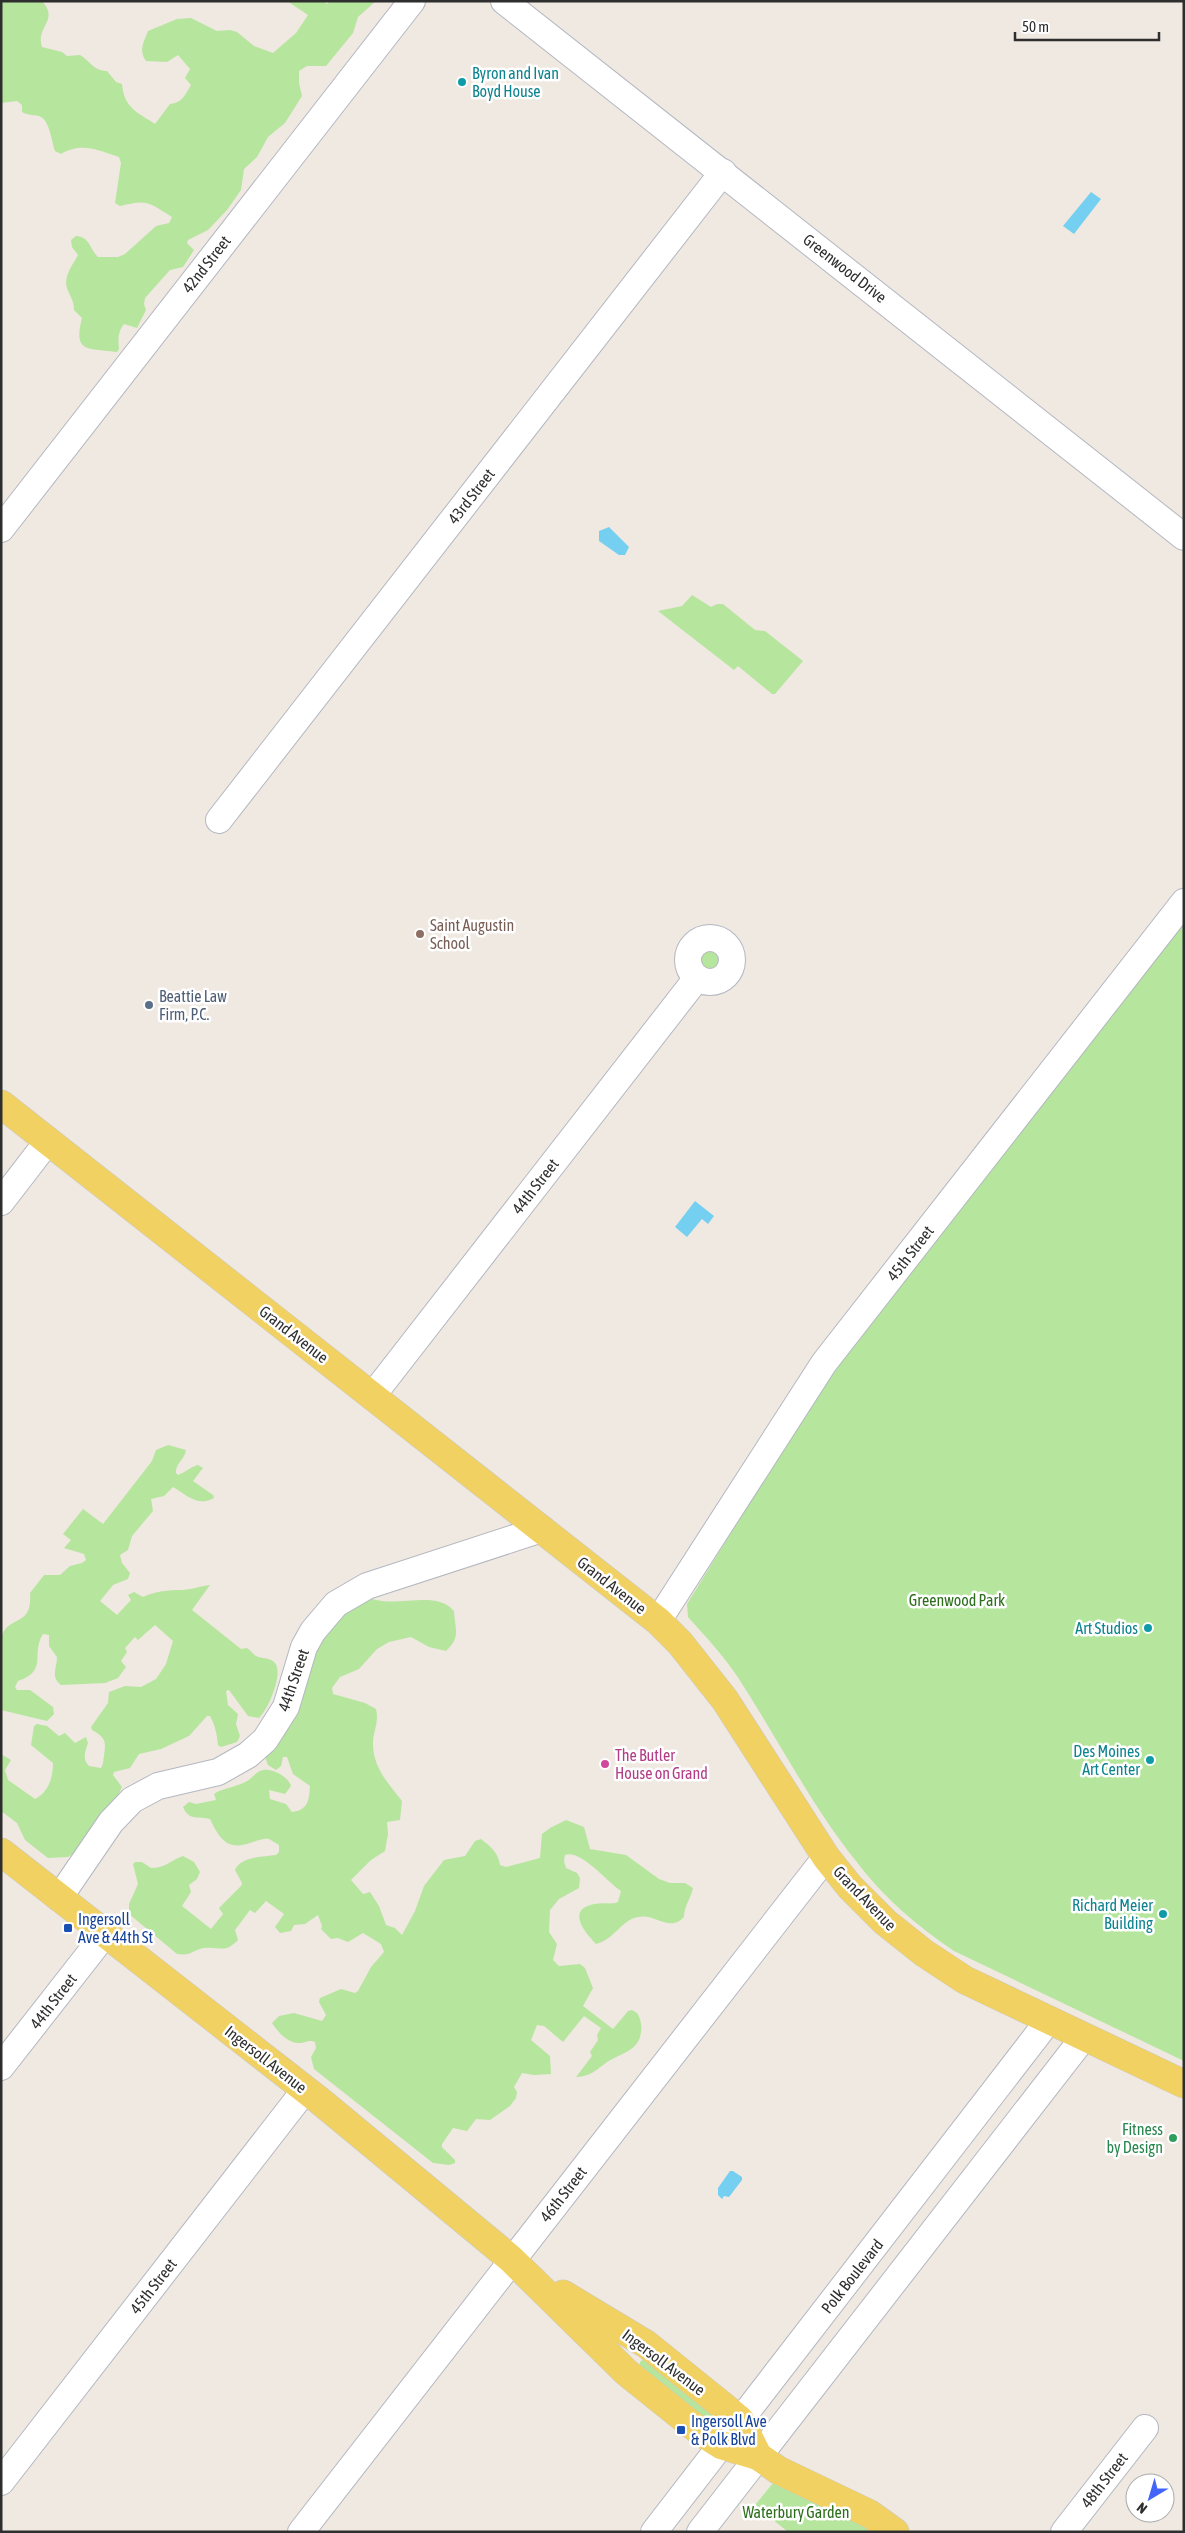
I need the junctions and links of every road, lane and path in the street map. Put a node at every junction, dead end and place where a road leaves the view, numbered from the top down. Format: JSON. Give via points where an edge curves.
{"nodes":[{"id":1,"x":412,"y":1,"type":"edge"},
{"id":2,"x":504,"y":1,"type":"edge"},
{"id":3,"x":723,"y":172,"type":"junction"},
{"id":4,"x":1,"y":529,"type":"edge"},
{"id":5,"x":1184,"y":536,"type":"edge"},
{"id":6,"x":219,"y":820,"type":"dead end"},
{"id":7,"x":1184,"y":902,"type":"edge"},
{"id":8,"x":697,"y":978,"type":"dead end"},
{"id":9,"x":1,"y":1104,"type":"edge"},
{"id":10,"x":48,"y":1141,"type":"junction"},
{"id":11,"x":1,"y":1202,"type":"edge"},
{"id":12,"x":373,"y":1396,"type":"junction"},
{"id":13,"x":542,"y":1530,"type":"junction"},
{"id":14,"x":658,"y":1621,"type":"junction"},
{"id":15,"x":1,"y":1852,"type":"edge"},
{"id":16,"x":826,"y":1857,"type":"junction"},
{"id":17,"x":60,"y":1898,"type":"junction"},
{"id":18,"x":105,"y":1934,"type":"junction"},
{"id":19,"x":1049,"y":2020,"type":"junction"},
{"id":20,"x":1084,"y":2037,"type":"junction"},
{"id":21,"x":1,"y":2067,"type":"edge"},
{"id":22,"x":1184,"y":2084,"type":"edge"},
{"id":23,"x":305,"y":2090,"type":"junction"},
{"id":24,"x":518,"y":2265,"type":"junction"},
{"id":25,"x":740,"y":2420,"type":"junction"},
{"id":26,"x":1145,"y":2428,"type":"dead end"},
{"id":27,"x":721,"y":2445,"type":"junction"},
{"id":28,"x":758,"y":2456,"type":"junction"},
{"id":29,"x":1,"y":2482,"type":"edge"},
{"id":30,"x":300,"y":2532,"type":"edge"},
{"id":31,"x":654,"y":2532,"type":"edge"},
{"id":32,"x":700,"y":2532,"type":"edge"},
{"id":33,"x":895,"y":2532,"type":"edge"},
{"id":34,"x":1064,"y":2532,"type":"edge"}],
"edges":[{"from":1,"to":4,"type":"street","name":"42nd Street"},
{"from":2,"to":3,"type":"street","name":"Greenwood Drive"},
{"from":3,"to":5,"type":"street","name":"Greenwood Drive"},
{"from":3,"to":6,"type":"street","name":"43rd Street"},
{"from":7,"to":14,"type":"street","name":"45th Street","via":[[824,1363]]},
{"from":8,"to":12,"type":"street","name":"44th Street"},
{"from":9,"to":10,"type":"main road","name":"Grand Avenue"},
{"from":10,"to":11,"type":"street"},
{"from":10,"to":12,"type":"main road","name":"Grand Avenue"},
{"from":12,"to":13,"type":"main road","name":"Grand Avenue"},
{"from":13,"to":14,"type":"main road","name":"Grand Avenue"},
{"from":13,"to":17,"type":"street","name":"44th Street","via":[[367,1586],[336,1604],[312,1631],[286,1707],[265,1740],[248,1756],[218,1772],[158,1786],[132,1800],[111,1822]]},
{"from":14,"to":16,"type":"main road","name":"Grand Avenue","via":[[680,1643],[725,1700]]},
{"from":15,"to":17,"type":"main road","name":"Ingersoll Avenue"},
{"from":16,"to":19,"type":"main road","name":"Grand Avenue","via":[[885,1922],[924,1953],[965,1980]]},
{"from":16,"to":24,"type":"street","name":"46th Street"},
{"from":17,"to":18,"type":"main road","name":"Ingersoll Avenue"},
{"from":18,"to":21,"type":"street","name":"44th Street"},
{"from":18,"to":23,"type":"main road","name":"Ingersoll Avenue"},
{"from":19,"to":20,"type":"main road","name":"Grand Avenue"},
{"from":19,"to":25,"type":"street","name":"Polk Boulevard"},
{"from":20,"to":22,"type":"main road","name":"Grand Avenue"},
{"from":20,"to":28,"type":"street"},
{"from":23,"to":24,"type":"main road","name":"Ingersoll Avenue"},
{"from":23,"to":29,"type":"street","name":"45th Street"},
{"from":24,"to":25,"type":"main road","name":"Ingersoll Avenue","via":[[646,2344]]},
{"from":24,"to":27,"type":"main road","name":"Ingersoll Avenue","via":[[626,2372]]},
{"from":24,"to":30,"type":"street","name":"46th Street"},
{"from":25,"to":27,"type":"street","name":"Polk Boulevard"},
{"from":25,"to":28,"type":"main road","name":"Ingersoll Avenue"},
{"from":26,"to":34,"type":"street","name":"48th Street"},
{"from":27,"to":28,"type":"main road","name":"Ingersoll Avenue"},
{"from":27,"to":31,"type":"street","name":"Polk Boulevard"},
{"from":28,"to":32,"type":"street"},
{"from":28,"to":33,"type":"main road","name":"Ingersoll Avenue","via":[[778,2470],[870,2514]]}]}
